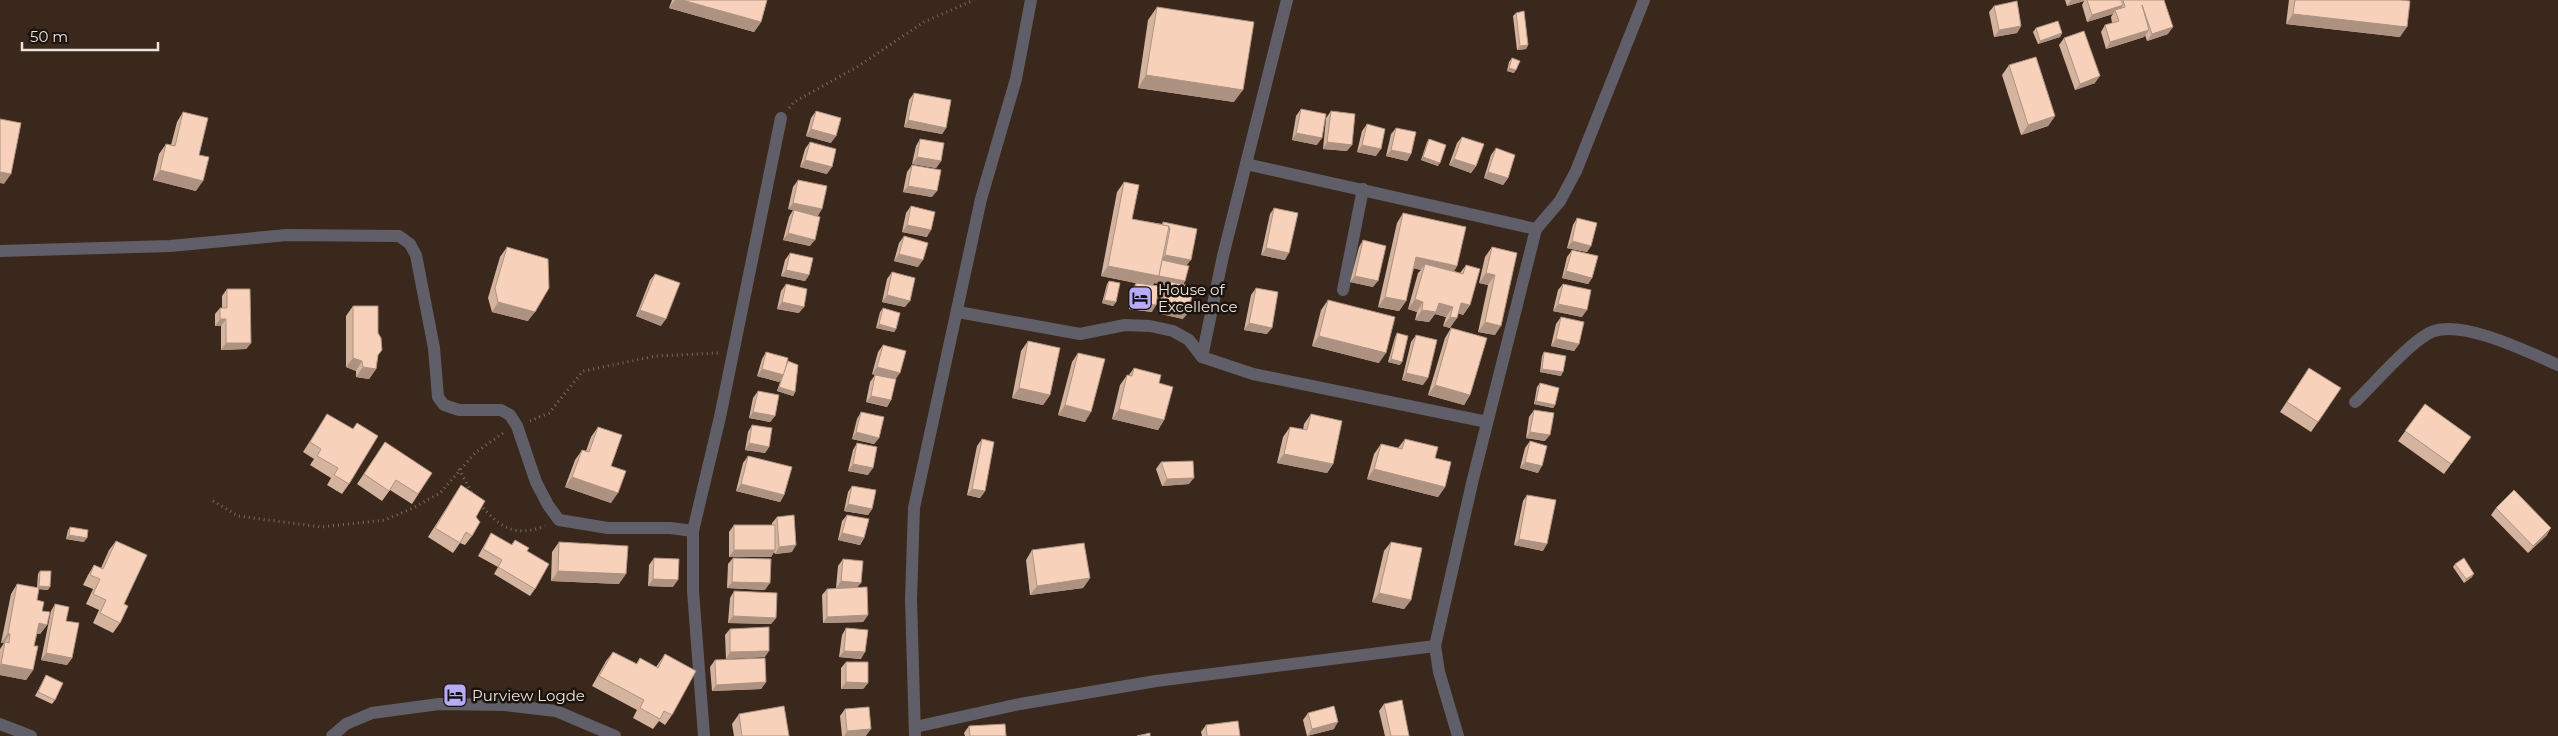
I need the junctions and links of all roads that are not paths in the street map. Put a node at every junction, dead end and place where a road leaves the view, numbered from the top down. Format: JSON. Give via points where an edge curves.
{"nodes":[{"id":1,"x":1031,"y":0,"type":"edge"},
{"id":2,"x":1286,"y":0,"type":"edge"},
{"id":3,"x":1644,"y":0,"type":"edge"},
{"id":4,"x":781,"y":118,"type":"road end"},
{"id":5,"x":1246,"y":164,"type":"junction"},
{"id":6,"x":1363,"y":189,"type":"junction"},
{"id":7,"x":1536,"y":229,"type":"junction"},
{"id":8,"x":0,"y":251,"type":"edge"},
{"id":9,"x":1343,"y":290,"type":"dead end"},
{"id":10,"x":958,"y":312,"type":"junction"},
{"id":11,"x":1202,"y":357,"type":"junction"},
{"id":12,"x":2558,"y":365,"type":"edge"},
{"id":13,"x":2355,"y":402,"type":"dead end"},
{"id":14,"x":1488,"y":422,"type":"junction"},
{"id":15,"x":693,"y":531,"type":"junction"},
{"id":16,"x":1435,"y":646,"type":"junction"},
{"id":17,"x":0,"y":724,"type":"edge"},
{"id":18,"x":915,"y":732,"type":"edge"},
{"id":19,"x":31,"y":736,"type":"edge"},
{"id":20,"x":332,"y":736,"type":"edge"},
{"id":21,"x":615,"y":736,"type":"edge"},
{"id":22,"x":704,"y":736,"type":"edge"},
{"id":23,"x":1458,"y":736,"type":"edge"}],
"edges":[{"from":1,"to":10,"type":"street","via":[[1016,79],[981,199]]},
{"from":2,"to":5,"type":"street"},
{"from":3,"to":7,"type":"street","via":[[1576,171],[1560,201]]},
{"from":4,"to":15,"type":"street","via":[[734,352]]},
{"from":5,"to":6,"type":"street"},
{"from":5,"to":11,"type":"street"},
{"from":6,"to":7,"type":"street"},
{"from":6,"to":9,"type":"street"},
{"from":7,"to":14,"type":"street"},
{"from":8,"to":15,"type":"street","via":[[170,246],[287,235],[400,236],[416,255],[434,348],[438,398],[444,405],[459,410],[505,411],[517,426],[536,482],[559,520],[608,528]]},
{"from":10,"to":11,"type":"street","via":[[1080,334],[1125,325],[1150,326],[1173,331],[1189,340]]},
{"from":10,"to":18,"type":"street","via":[[914,508],[911,599]]},
{"from":11,"to":14,"type":"street","via":[[1253,374]]},
{"from":12,"to":13,"type":"street","via":[[2474,334],[2434,331],[2419,340]]},
{"from":14,"to":16,"type":"street"},
{"from":15,"to":22,"type":"street","via":[[693,591]]},
{"from":16,"to":18,"type":"street","via":[[1156,681],[1020,704]]},
{"from":16,"to":23,"type":"street","via":[[1439,672]]},
{"from":17,"to":19,"type":"street"},
{"from":20,"to":21,"type":"street","via":[[346,724],[372,713],[439,704],[505,704],[556,711]]}]}
